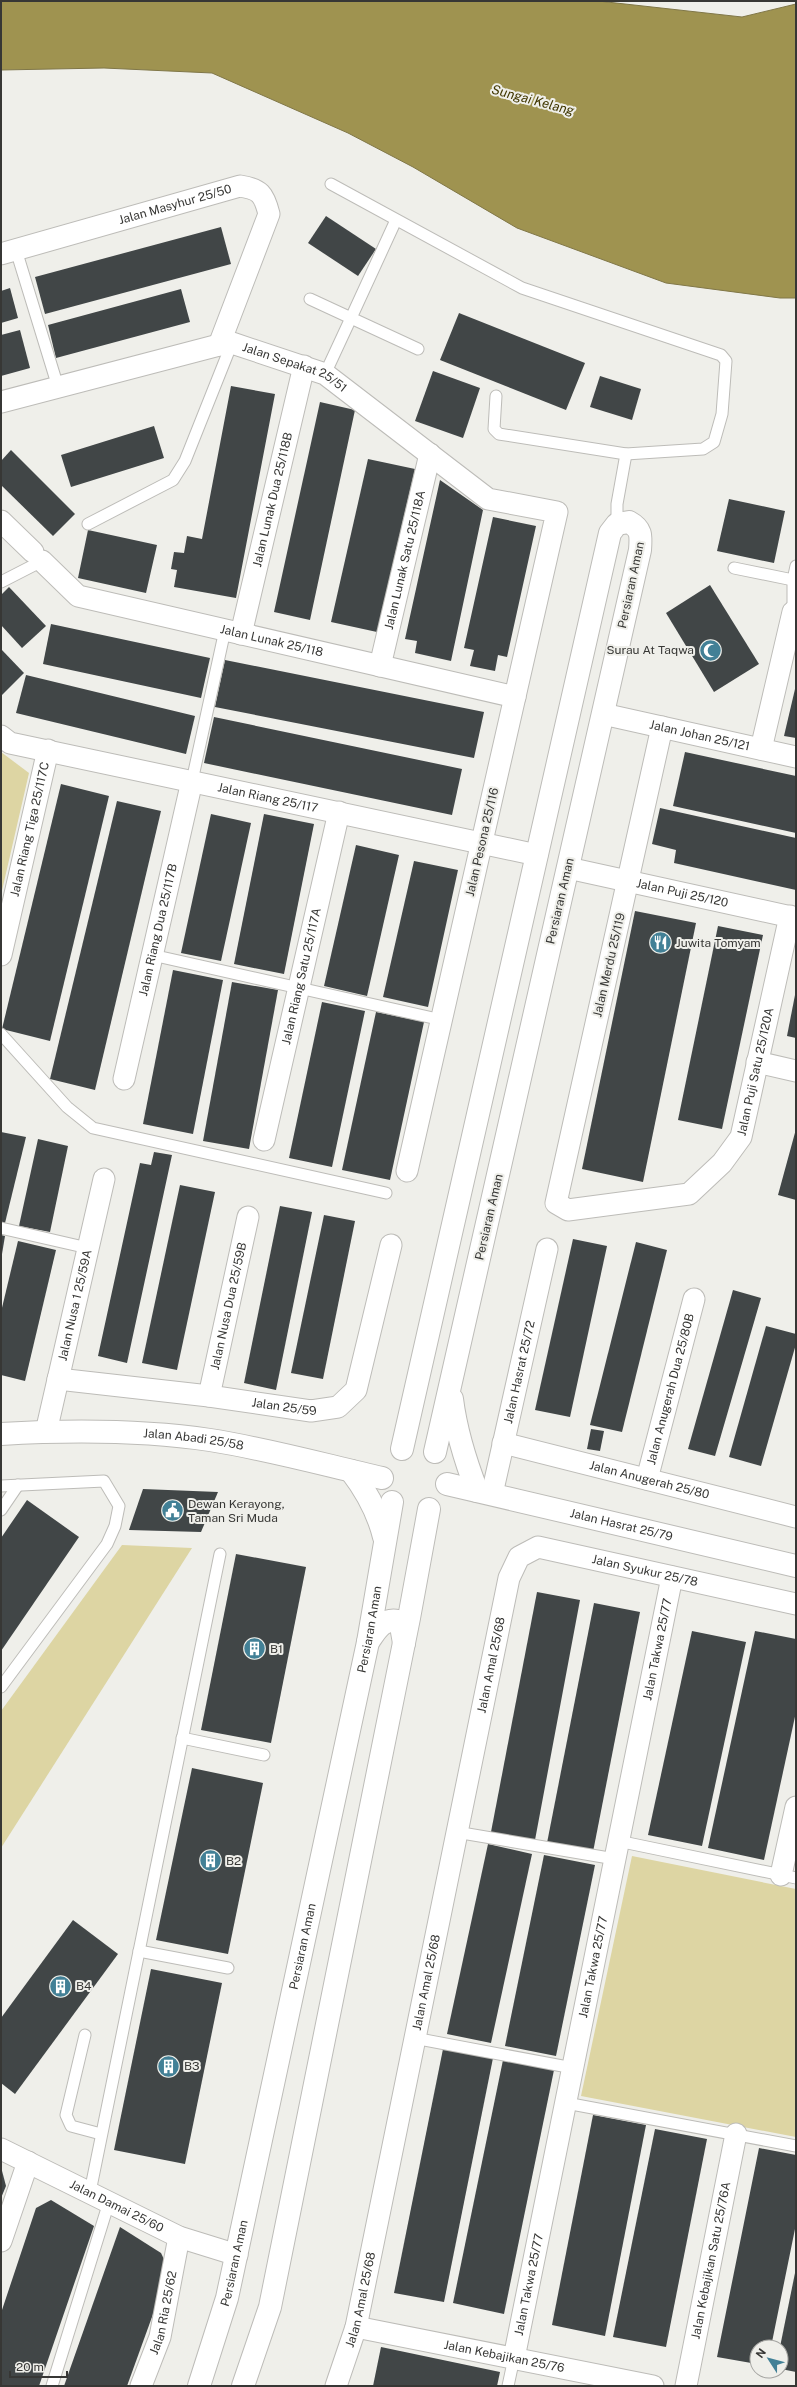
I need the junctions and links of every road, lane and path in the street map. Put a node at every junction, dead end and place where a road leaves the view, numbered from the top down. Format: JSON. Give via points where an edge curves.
{"nodes":[{"id":1,"x":331,"y":184,"type":"dead end"},
{"id":2,"x":396,"y":220,"type":"junction"},
{"id":3,"x":8,"y":252,"type":"edge"},
{"id":4,"x":310,"y":299,"type":"dead end"},
{"id":5,"x":351,"y":318,"type":"junction"},
{"id":6,"x":225,"y":344,"type":"junction"},
{"id":7,"x":418,"y":349,"type":"dead end"},
{"id":8,"x":304,"y":366,"type":"junction"},
{"id":9,"x":325,"y":374,"type":"junction"},
{"id":10,"x":58,"y":387,"type":"junction"},
{"id":11,"x":496,"y":396,"type":"dead end"},
{"id":12,"x":1,"y":402,"type":"edge"},
{"id":13,"x":430,"y":454,"type":"junction"},
{"id":14,"x":626,"y":454,"type":"junction"},
{"id":15,"x":557,"y":512,"type":"joint"},
{"id":16,"x":1,"y":521,"type":"edge"},
{"id":17,"x":88,"y":524,"type":"dead end"},
{"id":18,"x":617,"y":524,"type":"junction"},
{"id":19,"x":37,"y":557,"type":"junction"},
{"id":20,"x":796,"y":566,"type":"edge"},
{"id":21,"x":734,"y":568,"type":"dead end"},
{"id":22,"x":793,"y":580,"type":"junction"},
{"id":23,"x":1,"y":582,"type":"edge"},
{"id":24,"x":795,"y":613,"type":"edge"},
{"id":25,"x":233,"y":632,"type":"junction"},
{"id":26,"x":380,"y":666,"type":"junction"},
{"id":27,"x":515,"y":697,"type":"junction"},
{"id":28,"x":603,"y":714,"type":"junction"},
{"id":29,"x":662,"y":728,"type":"junction"},
{"id":30,"x":1,"y":736,"type":"edge"},
{"id":31,"x":761,"y":749,"type":"junction"},
{"id":32,"x":48,"y":750,"type":"junction"},
{"id":33,"x":796,"y":757,"type":"edge"},
{"id":34,"x":192,"y":781,"type":"junction"},
{"id":35,"x":339,"y":812,"type":"junction"},
{"id":36,"x":482,"y":843,"type":"junction"},
{"id":37,"x":537,"y":855,"type":"junction"},
{"id":38,"x":568,"y":868,"type":"junction"},
{"id":39,"x":628,"y":881,"type":"junction"},
{"id":40,"x":793,"y":917,"type":"edge"},
{"id":41,"x":1,"y":955,"type":"edge"},
{"id":42,"x":152,"y":955,"type":"junction"},
{"id":43,"x":299,"y":988,"type":"junction"},
{"id":44,"x":442,"y":1020,"type":"junction"},
{"id":45,"x":1,"y":1034,"type":"edge"},
{"id":46,"x":494,"y":1043,"type":"junction"},
{"id":47,"x":527,"y":1050,"type":"junction"},
{"id":48,"x":757,"y":1062,"type":"junction"},
{"id":49,"x":796,"y":1071,"type":"edge"},
{"id":50,"x":124,"y":1079,"type":"dead end"},
{"id":51,"x":264,"y":1140,"type":"dead end"},
{"id":52,"x":407,"y":1171,"type":"dead end"},
{"id":53,"x":104,"y":1178,"type":"dead end"},
{"id":54,"x":386,"y":1193,"type":"dead end"},
{"id":55,"x":556,"y":1203,"type":"joint"},
{"id":56,"x":248,"y":1217,"type":"dead end"},
{"id":57,"x":1,"y":1228,"type":"edge"},
{"id":58,"x":390,"y":1245,"type":"dead end"},
{"id":59,"x":88,"y":1248,"type":"junction"},
{"id":60,"x":548,"y":1249,"type":"dead end"},
{"id":61,"x":694,"y":1299,"type":"dead end"},
{"id":62,"x":58,"y":1379,"type":"junction"},
{"id":63,"x":451,"y":1384,"type":"junction"},
{"id":64,"x":209,"y":1396,"type":"junction"},
{"id":65,"x":46,"y":1432,"type":"junction"},
{"id":66,"x":1,"y":1434,"type":"edge"},
{"id":67,"x":504,"y":1443,"type":"junction"},
{"id":68,"x":402,"y":1449,"type":"junction"},
{"id":69,"x":435,"y":1452,"type":"junction"},
{"id":70,"x":351,"y":1471,"type":"junction"},
{"id":71,"x":382,"y":1478,"type":"junction"},
{"id":72,"x":647,"y":1479,"type":"junction"},
{"id":73,"x":447,"y":1484,"type":"junction"},
{"id":74,"x":18,"y":1485,"type":"junction"},
{"id":75,"x":1,"y":1486,"type":"edge"},
{"id":76,"x":484,"y":1493,"type":"junction"},
{"id":77,"x":392,"y":1502,"type":"junction"},
{"id":78,"x":429,"y":1509,"type":"junction"},
{"id":79,"x":1,"y":1510,"type":"edge"},
{"id":80,"x":795,"y":1512,"type":"edge"},
{"id":81,"x":385,"y":1540,"type":"junction"},
{"id":82,"x":220,"y":1554,"type":"dead end"},
{"id":83,"x":796,"y":1566,"type":"edge"},
{"id":84,"x":672,"y":1576,"type":"junction"},
{"id":85,"x":510,"y":1578,"type":"joint"},
{"id":86,"x":796,"y":1604,"type":"edge"},
{"id":87,"x":368,"y":1642,"type":"junction"},
{"id":88,"x":404,"y":1643,"type":"junction"},
{"id":89,"x":1,"y":1687,"type":"edge"},
{"id":90,"x":182,"y":1738,"type":"junction"},
{"id":91,"x":264,"y":1755,"type":"dead end"},
{"id":92,"x":796,"y":1807,"type":"edge"},
{"id":93,"x":456,"y":1832,"type":"junction"},
{"id":94,"x":617,"y":1850,"type":"junction"},
{"id":95,"x":788,"y":1876,"type":"edge"},
{"id":96,"x":139,"y":1951,"type":"junction"},
{"id":97,"x":228,"y":1968,"type":"dead end"},
{"id":98,"x":85,"y":2035,"type":"dead end"},
{"id":99,"x":414,"y":2038,"type":"junction"},
{"id":100,"x":573,"y":2068,"type":"junction"},
{"id":101,"x":566,"y":2103,"type":"junction"},
{"id":102,"x":101,"y":2134,"type":"junction"},
{"id":103,"x":736,"y":2134,"type":"junction"},
{"id":104,"x":796,"y":2146,"type":"edge"},
{"id":105,"x":1,"y":2149,"type":"edge"},
{"id":106,"x":28,"y":2162,"type":"junction"},
{"id":107,"x":90,"y":2192,"type":"junction"},
{"id":108,"x":109,"y":2202,"type":"junction"},
{"id":109,"x":179,"y":2237,"type":"junction"},
{"id":110,"x":1,"y":2241,"type":"edge"},
{"id":111,"x":237,"y":2255,"type":"junction"},
{"id":112,"x":356,"y":2327,"type":"junction"},
{"id":113,"x":514,"y":2358,"type":"junction"},
{"id":114,"x":52,"y":2386,"type":"edge"},
{"id":115,"x":141,"y":2386,"type":"edge"},
{"id":116,"x":199,"y":2386,"type":"edge"},
{"id":117,"x":243,"y":2386,"type":"edge"},
{"id":118,"x":336,"y":2386,"type":"edge"},
{"id":119,"x":508,"y":2386,"type":"edge"},
{"id":120,"x":653,"y":2386,"type":"edge"},
{"id":121,"x":686,"y":2386,"type":"edge"}],
"edges":[{"from":1,"to":2,"type":"lane"},
{"from":2,"to":5,"type":"lane"},
{"from":2,"to":14,"type":"lane","via":[[522,288],[721,356],[726,361],[722,414],[714,442],[703,449]]},
{"from":3,"to":6,"type":"street","name":"Jalan Masyhur 25/50","via":[[240,186],[252,188],[265,197],[269,214]]},
{"from":3,"to":10,"type":"lane"},
{"from":4,"to":5,"type":"lane"},
{"from":5,"to":7,"type":"lane"},
{"from":5,"to":9,"type":"lane"},
{"from":6,"to":8,"type":"street","name":"Jalan Sepakat 25/51"},
{"from":6,"to":10,"type":"street"},
{"from":6,"to":17,"type":"lane","via":[[185,462],[173,480]]},
{"from":8,"to":9,"type":"street","name":"Jalan Sepakat 25/51"},
{"from":8,"to":25,"type":"street","name":"Jalan Lunak Dua 25/118B"},
{"from":9,"to":13,"type":"street","name":"Jalan Sepakat 25/51"},
{"from":10,"to":12,"type":"street"},
{"from":11,"to":14,"type":"lane","via":[[494,429],[499,434]]},
{"from":13,"to":15,"type":"street","name":"Jalan Sepakat 25/51","via":[[488,499]]},
{"from":13,"to":26,"type":"street","name":"Jalan Lunak Satu 25/118A"},
{"from":14,"to":18,"type":"lane","via":[[617,504]]},
{"from":15,"to":27,"type":"street","name":"Jalan Pesona 25/116"},
{"from":16,"to":19,"type":"street","name":"Jalan Lunak 25/118"},
{"from":18,"to":28,"type":"street","name":"Persiaran Aman","via":[[629,522],[638,527],[641,536],[640,550]]},
{"from":18,"to":37,"type":"street","via":[[610,533]]},
{"from":19,"to":23,"type":"lane"},
{"from":19,"to":25,"type":"street","name":"Jalan Lunak 25/118","via":[[78,596]]},
{"from":20,"to":22,"type":"lane"},
{"from":21,"to":22,"type":"lane"},
{"from":22,"to":24,"type":"lane"},
{"from":24,"to":31,"type":"street"},
{"from":25,"to":26,"type":"street","name":"Jalan Lunak 25/118"},
{"from":25,"to":34,"type":"lane"},
{"from":26,"to":27,"type":"street","name":"Jalan Lunak 25/118"},
{"from":27,"to":36,"type":"street","name":"Jalan Pesona 25/116"},
{"from":28,"to":29,"type":"street","name":"Jalan Johan 25/121"},
{"from":28,"to":38,"type":"street","name":"Persiaran Aman"},
{"from":29,"to":31,"type":"street","name":"Jalan Johan 25/121"},
{"from":29,"to":39,"type":"street","name":"Jalan Merdu 25/119"},
{"from":30,"to":32,"type":"street","name":"Jalan Riang 25/117","via":[[10,743]]},
{"from":31,"to":33,"type":"street","name":"Jalan Johan 25/121"},
{"from":32,"to":34,"type":"street","name":"Jalan Riang 25/117"},
{"from":32,"to":41,"type":"street","name":"Jalan Riang Tiga 25/117C"},
{"from":34,"to":35,"type":"street","name":"Jalan Riang 25/117"},
{"from":34,"to":42,"type":"street","name":"Jalan Riang Dua 25/117B"},
{"from":35,"to":36,"type":"street","name":"Jalan Riang 25/117"},
{"from":35,"to":43,"type":"street","name":"Jalan Riang Satu 25/117A"},
{"from":36,"to":37,"type":"street","name":"Jalan Riang 25/117"},
{"from":36,"to":44,"type":"street","name":"Jalan Pesona 25/116"},
{"from":37,"to":46,"type":"street"},
{"from":38,"to":39,"type":"street","name":"Jalan Puji 25/120"},
{"from":38,"to":47,"type":"street","name":"Persiaran Aman"},
{"from":39,"to":40,"type":"street","name":"Jalan Puji 25/120"},
{"from":39,"to":55,"type":"street","name":"Jalan Merdu 25/119"},
{"from":40,"to":48,"type":"street","name":"Jalan Puji Satu 25/120A"},
{"from":42,"to":43,"type":"lane"},
{"from":42,"to":50,"type":"street","name":"Jalan Riang Dua 25/117B"},
{"from":43,"to":44,"type":"lane"},
{"from":43,"to":51,"type":"street","name":"Jalan Riang Satu 25/117A"},
{"from":44,"to":52,"type":"street","name":"Jalan Pesona 25/116"},
{"from":45,"to":54,"type":"lane","via":[[67,1107],[93,1128]]},
{"from":46,"to":47,"type":"street"},
{"from":46,"to":68,"type":"street"},
{"from":47,"to":63,"type":"street","name":"Persiaran Aman"},
{"from":48,"to":49,"type":"street"},
{"from":48,"to":55,"type":"street","name":"Jalan Puji Satu 25/120A","via":[[741,1136],[722,1163],[689,1194],[568,1210]]},
{"from":53,"to":59,"type":"street","name":"Jalan Nusa 1 25/59A"},
{"from":56,"to":64,"type":"street","name":"Jalan Nusa Dua 25/59B"},
{"from":57,"to":59,"type":"lane"},
{"from":58,"to":64,"type":"street","name":"Jalan 25/59","via":[[356,1390],[338,1407],[311,1411]]},
{"from":59,"to":62,"type":"street","name":"Jalan Nusa 1 25/59A"},
{"from":60,"to":67,"type":"street","name":"Jalan Hasrat 25/72"},
{"from":61,"to":72,"type":"street","name":"Jalan Anugerah Dua 25/80B"},
{"from":62,"to":64,"type":"street","name":"Jalan 25/59"},
{"from":62,"to":65,"type":"street","name":"Jalan Nusa 1 25/59A"},
{"from":63,"to":69,"type":"street","name":"Persiaran Aman"},
{"from":63,"to":76,"type":"street","via":[[455,1422],[463,1453]]},
{"from":65,"to":66,"type":"street","name":"Jalan Abadi 25/58"},
{"from":65,"to":70,"type":"street","name":"Jalan Abadi 25/58","via":[[134,1434],[210,1440]]},
{"from":67,"to":72,"type":"street","name":"Jalan Anugerah 25/80"},
{"from":67,"to":76,"type":"street","name":"Jalan Hasrat 25/72"},
{"from":68,"to":69,"type":"street","via":[[413,1446]]},
{"from":68,"to":71,"type":"street","via":[[388,1460]]},
{"from":69,"to":73,"type":"street","via":[[445,1466]]},
{"from":70,"to":71,"type":"street","name":"Jalan Abadi 25/58"},
{"from":70,"to":81,"type":"street","via":[[378,1514]]},
{"from":71,"to":77,"type":"street","via":[[386,1495]]},
{"from":72,"to":80,"type":"street","name":"Jalan Anugerah 25/80"},
{"from":73,"to":76,"type":"street","name":"Jalan Hasrat 25/79"},
{"from":73,"to":78,"type":"street","via":[[438,1503]]},
{"from":74,"to":75,"type":"lane"},
{"from":74,"to":79,"type":"lane"},
{"from":74,"to":89,"type":"lane","via":[[104,1481],[119,1506],[115,1526],[107,1544]]},
{"from":76,"to":83,"type":"street","name":"Jalan Hasrat 25/79"},
{"from":77,"to":78,"type":"street","via":[[409,1511]]},
{"from":77,"to":81,"type":"street","name":"Persiaran Aman"},
{"from":78,"to":88,"type":"street"},
{"from":81,"to":87,"type":"street","name":"Persiaran Aman"},
{"from":82,"to":90,"type":"lane"},
{"from":84,"to":85,"type":"street","name":"Jalan Syukur 25/78","via":[[538,1547],[519,1557]]},
{"from":84,"to":86,"type":"street","name":"Jalan Syukur 25/78"},
{"from":84,"to":94,"type":"street","name":"Jalan Takwa 25/77"},
{"from":85,"to":93,"type":"street","name":"Jalan Amal 25/68"},
{"from":87,"to":88,"type":"street","via":[[384,1622],[391,1620],[398,1621],[401,1626]]},
{"from":87,"to":111,"type":"street","name":"Persiaran Aman"},
{"from":88,"to":117,"type":"street","via":[[270,2307]]},
{"from":90,"to":91,"type":"lane"},
{"from":90,"to":96,"type":"lane"},
{"from":92,"to":95,"type":"street"},
{"from":93,"to":94,"type":"lane"},
{"from":93,"to":99,"type":"street","name":"Jalan Amal 25/68"},
{"from":94,"to":95,"type":"lane"},
{"from":94,"to":100,"type":"street","name":"Jalan Takwa 25/77"},
{"from":96,"to":97,"type":"lane"},
{"from":96,"to":102,"type":"lane"},
{"from":98,"to":102,"type":"lane","via":[[66,2115],[71,2126]]},
{"from":99,"to":100,"type":"lane"},
{"from":99,"to":112,"type":"street","name":"Jalan Amal 25/68"},
{"from":100,"to":101,"type":"street","name":"Jalan Takwa 25/77"},
{"from":101,"to":103,"type":"lane"},
{"from":101,"to":113,"type":"street","name":"Jalan Takwa 25/77"},
{"from":102,"to":107,"type":"lane"},
{"from":103,"to":104,"type":"lane"},
{"from":103,"to":121,"type":"street","name":"Jalan Kebajikan Satu 25/76A"},
{"from":105,"to":106,"type":"street","name":"Jalan Damai 25/60"},
{"from":106,"to":107,"type":"street","name":"Jalan Damai 25/60"},
{"from":106,"to":110,"type":"street"},
{"from":107,"to":108,"type":"street","name":"Jalan Damai 25/60"},
{"from":108,"to":109,"type":"street","name":"Jalan Damai 25/60"},
{"from":108,"to":114,"type":"lane"},
{"from":109,"to":111,"type":"street","name":"Jalan Damai 25/60"},
{"from":109,"to":115,"type":"street","name":"Jalan Ria 25/62","via":[[160,2338]]},
{"from":111,"to":116,"type":"street","name":"Persiaran Aman","via":[[228,2298]]},
{"from":112,"to":113,"type":"street","name":"Jalan Kebajikan 25/76"},
{"from":112,"to":118,"type":"street","name":"Jalan Amal 25/68"},
{"from":113,"to":119,"type":"lane"},
{"from":113,"to":120,"type":"street","name":"Jalan Kebajikan 25/76"}]}
